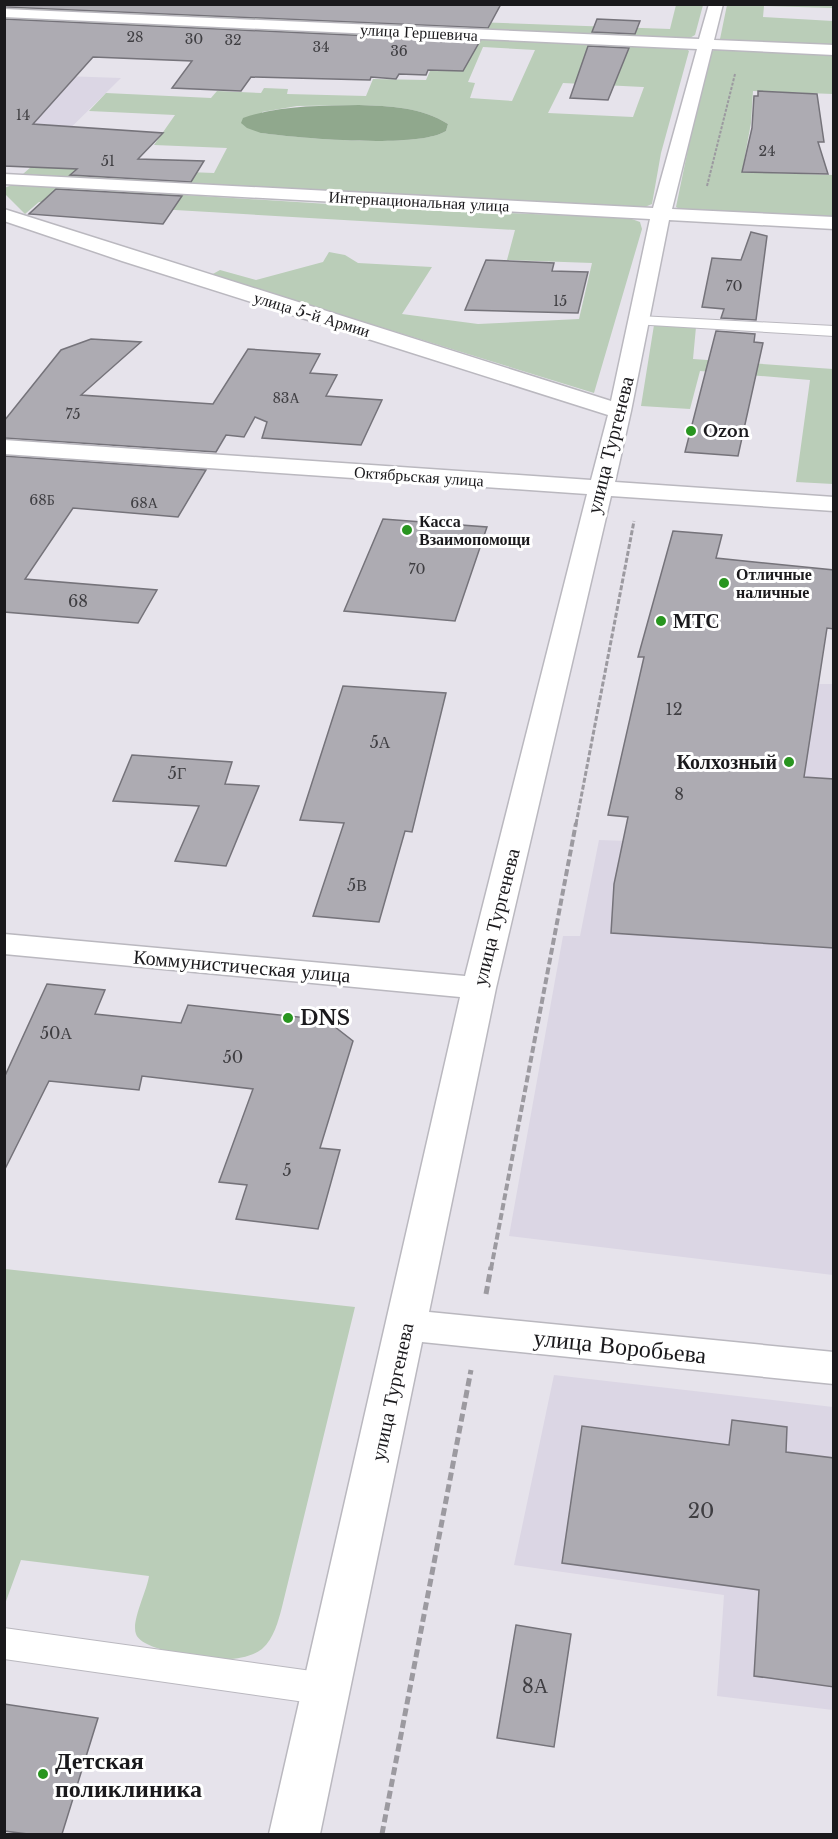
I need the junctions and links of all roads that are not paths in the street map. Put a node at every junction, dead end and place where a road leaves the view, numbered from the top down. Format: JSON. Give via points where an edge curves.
{"nodes":[{"id":1,"x":716,"y":4,"type":"edge"},
{"id":2,"x":4,"y":13,"type":"edge"},
{"id":3,"x":706,"y":45,"type":"junction"},
{"id":4,"x":834,"y":50,"type":"edge"},
{"id":5,"x":4,"y":179,"type":"edge"},
{"id":6,"x":661,"y":214,"type":"junction"},
{"id":7,"x":4,"y":215,"type":"edge"},
{"id":8,"x":834,"y":223,"type":"edge"},
{"id":9,"x":639,"y":321,"type":"junction"},
{"id":10,"x":834,"y":331,"type":"edge"},
{"id":11,"x":620,"y":411,"type":"junction"},
{"id":12,"x":4,"y":447,"type":"edge"},
{"id":13,"x":600,"y":488,"type":"junction"},
{"id":14,"x":834,"y":504,"type":"edge"},
{"id":15,"x":4,"y":944,"type":"edge"},
{"id":16,"x":479,"y":988,"type":"junction"},
{"id":17,"x":407,"y":1325,"type":"junction"},
{"id":18,"x":834,"y":1368,"type":"edge"},
{"id":19,"x":4,"y":1643,"type":"edge"},
{"id":20,"x":326,"y":1689,"type":"junction"},
{"id":21,"x":294,"y":1834,"type":"edge"}],
"edges":[{"from":1,"to":3,"type":"street","name":"улица Тургенева"},
{"from":2,"to":3,"type":"street","name":"улица Гершевича"},
{"from":3,"to":4,"type":"street","name":"улица Гершевича"},
{"from":3,"to":6,"type":"street","name":"улица Тургенева"},
{"from":5,"to":6,"type":"street","name":"Интернациональная улица"},
{"from":6,"to":8,"type":"street","name":"Интернациональная улица"},
{"from":6,"to":9,"type":"street","name":"улица Тургенева"},
{"from":7,"to":11,"type":"street","name":"улица 5-й Армии"},
{"from":9,"to":10,"type":"lane"},
{"from":9,"to":11,"type":"street","name":"улица Тургенева"},
{"from":11,"to":13,"type":"street","name":"улица Тургенева"},
{"from":12,"to":13,"type":"street","name":"Октябрьская улица"},
{"from":13,"to":14,"type":"street","name":"Октябрьская улица"},
{"from":13,"to":16,"type":"street","name":"улица Тургенева"},
{"from":15,"to":16,"type":"street","name":"Коммунистическая улица"},
{"from":16,"to":17,"type":"street","name":"улица Тургенева"},
{"from":17,"to":18,"type":"street","name":"улица Воробьева"},
{"from":17,"to":20,"type":"street","name":"улица Тургенева"},
{"from":19,"to":20,"type":"lane"},
{"from":20,"to":21,"type":"street","name":"улица Тургенева"}]}
